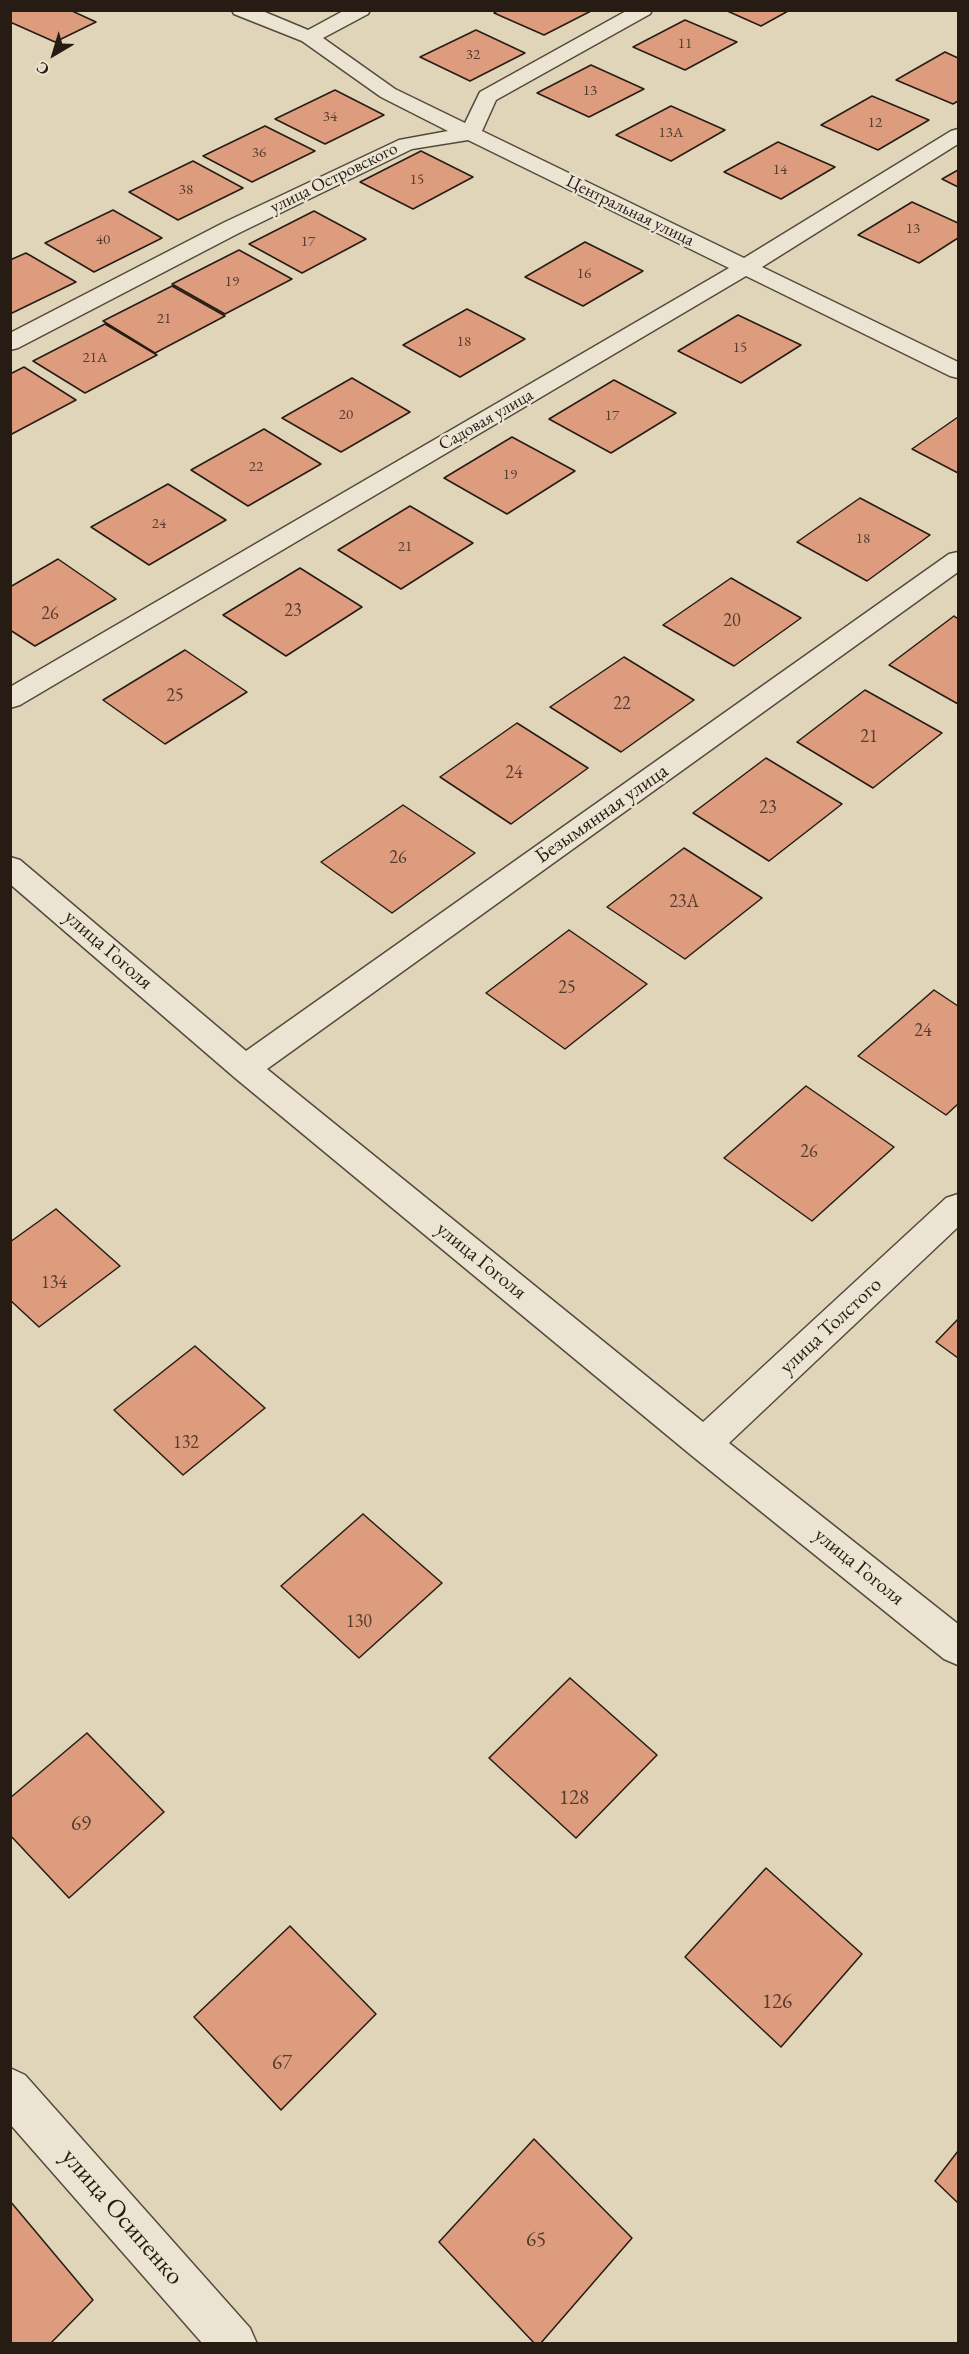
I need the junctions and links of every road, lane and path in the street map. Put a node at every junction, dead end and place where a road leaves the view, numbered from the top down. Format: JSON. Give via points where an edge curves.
{"nodes":[{"id":1,"x":241,"y":10,"type":"edge"},
{"id":2,"x":361,"y":10,"type":"edge"},
{"id":3,"x":643,"y":10,"type":"edge"},
{"id":4,"x":309,"y":37,"type":"junction"},
{"id":5,"x":471,"y":133,"type":"junction"},
{"id":6,"x":958,"y":135,"type":"edge"},
{"id":7,"x":746,"y":267,"type":"junction"},
{"id":8,"x":10,"y":343,"type":"edge"},
{"id":9,"x":958,"y":371,"type":"edge"},
{"id":10,"x":958,"y":560,"type":"edge"},
{"id":11,"x":10,"y":699,"type":"edge"},
{"id":12,"x":10,"y":867,"type":"edge"},
{"id":13,"x":246,"y":1068,"type":"junction"},
{"id":14,"x":958,"y":1207,"type":"edge"},
{"id":15,"x":705,"y":1444,"type":"junction"},
{"id":16,"x":958,"y":1647,"type":"edge"},
{"id":17,"x":10,"y":2090,"type":"edge"},
{"id":18,"x":234,"y":2343,"type":"edge"}],
"edges":[{"from":1,"to":4,"type":"street","name":"Центральная улица"},
{"from":2,"to":4,"type":"street"},
{"from":3,"to":5,"type":"street","via":[[487,96]]},
{"from":4,"to":5,"type":"street","name":"Центральная улица","via":[[388,93]]},
{"from":5,"to":7,"type":"street","name":"Центральная улица"},
{"from":5,"to":8,"type":"street","name":"улица Островского","via":[[406,144],[231,228]]},
{"from":6,"to":7,"type":"street","name":"Садовая улица"},
{"from":7,"to":9,"type":"street","name":"Центральная улица"},
{"from":7,"to":11,"type":"street","name":"Садовая улица"},
{"from":10,"to":13,"type":"street","name":"Безымянная улица"},
{"from":12,"to":13,"type":"street","name":"улица Гоголя"},
{"from":13,"to":15,"type":"street","name":"улица Гоголя"},
{"from":14,"to":15,"type":"street","name":"улица Толстого"},
{"from":15,"to":16,"type":"street","name":"улица Гоголя"},
{"from":17,"to":18,"type":"street","name":"улица Осипенко"}]}
